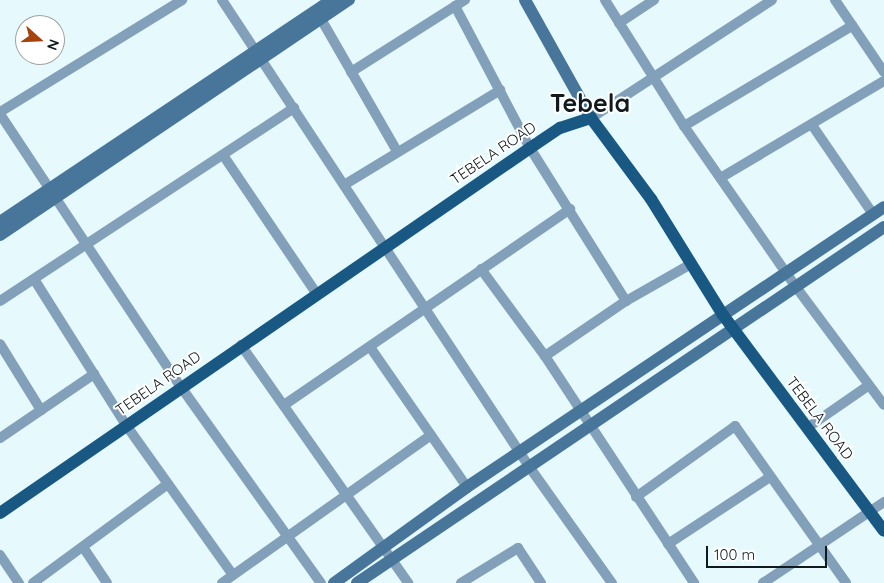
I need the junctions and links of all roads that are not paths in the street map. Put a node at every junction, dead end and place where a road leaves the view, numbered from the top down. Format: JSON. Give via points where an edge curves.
{"nodes":[{"id":1,"x":182,"y":0,"type":"edge"},
{"id":2,"x":222,"y":0,"type":"edge"},
{"id":3,"x":331,"y":0,"type":"edge"},
{"id":4,"x":349,"y":0,"type":"edge"},
{"id":5,"x":464,"y":0,"type":"edge"},
{"id":6,"x":525,"y":0,"type":"edge"},
{"id":7,"x":605,"y":0,"type":"edge"},
{"id":8,"x":654,"y":0,"type":"edge"},
{"id":9,"x":772,"y":0,"type":"edge"},
{"id":10,"x":835,"y":0,"type":"edge"},
{"id":11,"x":455,"y":6,"type":"junction"},
{"id":12,"x":321,"y":20,"type":"junction"},
{"id":13,"x":619,"y":23,"type":"junction"},
{"id":14,"x":852,"y":26,"type":"junction"},
{"id":15,"x":258,"y":54,"type":"junction"},
{"id":16,"x":351,"y":72,"type":"junction"},
{"id":17,"x":884,"y":72,"type":"edge"},
{"id":18,"x":651,"y":76,"type":"junction"},
{"id":19,"x":884,"y":81,"type":"edge"},
{"id":20,"x":500,"y":90,"type":"junction"},
{"id":21,"x":294,"y":108,"type":"junction"},
{"id":22,"x":0,"y":113,"type":"edge"},
{"id":23,"x":591,"y":118,"type":"junction"},
{"id":24,"x":684,"y":126,"type":"junction"},
{"id":25,"x":812,"y":126,"type":"junction"},
{"id":26,"x":530,"y":148,"type":"junction"},
{"id":27,"x":396,"y":151,"type":"junction"},
{"id":28,"x":223,"y":155,"type":"junction"},
{"id":29,"x":722,"y":177,"type":"junction"},
{"id":30,"x":344,"y":186,"type":"junction"},
{"id":31,"x":54,"y":192,"type":"junction"},
{"id":32,"x":570,"y":209,"type":"junction"},
{"id":33,"x":879,"y":210,"type":"edge"},
{"id":34,"x":0,"y":222,"type":"edge"},
{"id":35,"x":884,"y":226,"type":"edge"},
{"id":36,"x":0,"y":235,"type":"edge"},
{"id":37,"x":87,"y":244,"type":"junction"},
{"id":38,"x":384,"y":246,"type":"junction"},
{"id":39,"x":691,"y":264,"type":"junction"},
{"id":40,"x":481,"y":269,"type":"junction"},
{"id":41,"x":786,"y":270,"type":"junction"},
{"id":42,"x":34,"y":279,"type":"junction"},
{"id":43,"x":796,"y":287,"type":"junction"},
{"id":44,"x":316,"y":293,"type":"junction"},
{"id":45,"x":0,"y":300,"type":"edge"},
{"id":46,"x":626,"y":301,"type":"junction"},
{"id":47,"x":425,"y":309,"type":"junction"},
{"id":48,"x":723,"y":315,"type":"junction"},
{"id":49,"x":734,"y":330,"type":"junction"},
{"id":50,"x":0,"y":344,"type":"edge"},
{"id":51,"x":241,"y":345,"type":"junction"},
{"id":52,"x":370,"y":346,"type":"junction"},
{"id":53,"x":545,"y":356,"type":"junction"},
{"id":54,"x":94,"y":374,"type":"junction"},
{"id":55,"x":869,"y":385,"type":"junction"},
{"id":56,"x":181,"y":387,"type":"junction"},
{"id":57,"x":284,"y":405,"type":"junction"},
{"id":58,"x":884,"y":405,"type":"edge"},
{"id":59,"x":41,"y":410,"type":"junction"},
{"id":60,"x":580,"y":413,"type":"junction"},
{"id":61,"x":587,"y":424,"type":"junction"},
{"id":62,"x":126,"y":425,"type":"junction"},
{"id":63,"x":806,"y":428,"type":"junction"},
{"id":64,"x":431,"y":435,"type":"junction"},
{"id":65,"x":0,"y":438,"type":"edge"},
{"id":66,"x":522,"y":452,"type":"junction"},
{"id":67,"x":528,"y":465,"type":"junction"},
{"id":68,"x":770,"y":477,"type":"junction"},
{"id":69,"x":168,"y":484,"type":"junction"},
{"id":70,"x":467,"y":487,"type":"junction"},
{"id":71,"x":346,"y":494,"type":"junction"},
{"id":72,"x":636,"y":497,"type":"junction"},
{"id":73,"x":884,"y":502,"type":"edge"},
{"id":74,"x":868,"y":510,"type":"junction"},
{"id":75,"x":0,"y":513,"type":"edge"},
{"id":76,"x":884,"y":531,"type":"edge"},
{"id":77,"x":288,"y":538,"type":"junction"},
{"id":78,"x":668,"y":544,"type":"junction"},
{"id":79,"x":820,"y":546,"type":"junction"},
{"id":80,"x":83,"y":548,"type":"junction"},
{"id":81,"x":388,"y":552,"type":"junction"},
{"id":82,"x":0,"y":555,"type":"edge"},
{"id":83,"x":233,"y":575,"type":"junction"},
{"id":84,"x":475,"y":579,"type":"edge"},
{"id":85,"x":19,"y":583,"type":"edge"},
{"id":86,"x":33,"y":583,"type":"edge"},
{"id":87,"x":107,"y":583,"type":"edge"},
{"id":88,"x":222,"y":583,"type":"edge"},
{"id":89,"x":320,"y":583,"type":"edge"},
{"id":90,"x":334,"y":583,"type":"edge"},
{"id":91,"x":357,"y":583,"type":"edge"},
{"id":92,"x":408,"y":583,"type":"edge"},
{"id":93,"x":460,"y":583,"type":"edge"},
{"id":94,"x":541,"y":583,"type":"edge"},
{"id":95,"x":612,"y":583,"type":"edge"},
{"id":96,"x":694,"y":583,"type":"edge"},
{"id":97,"x":764,"y":583,"type":"edge"},
{"id":98,"x":846,"y":583,"type":"edge"}],
"edges":[{"from":1,"to":22,"type":"street"},
{"from":2,"to":15,"type":"street"},
{"from":3,"to":15,"type":"main road"},
{"from":4,"to":12,"type":"main road"},
{"from":5,"to":11,"type":"street"},
{"from":6,"to":23,"type":"main road"},
{"from":7,"to":13,"type":"street"},
{"from":8,"to":13,"type":"street"},
{"from":9,"to":18,"type":"street"},
{"from":10,"to":14,"type":"street"},
{"from":11,"to":16,"type":"street"},
{"from":11,"to":20,"type":"street"},
{"from":12,"to":15,"type":"main road"},
{"from":12,"to":16,"type":"street"},
{"from":13,"to":18,"type":"street"},
{"from":14,"to":17,"type":"street"},
{"from":14,"to":24,"type":"street"},
{"from":15,"to":21,"type":"street"},
{"from":15,"to":31,"type":"main road"},
{"from":16,"to":27,"type":"street"},
{"from":18,"to":23,"type":"street"},
{"from":18,"to":24,"type":"street"},
{"from":19,"to":25,"type":"street"},
{"from":20,"to":26,"type":"street"},
{"from":20,"to":27,"type":"street"},
{"from":21,"to":28,"type":"street"},
{"from":21,"to":30,"type":"street"},
{"from":22,"to":31,"type":"street"},
{"from":23,"to":26,"type":"main road","name":"TEBELA ROAD","via":[[560,128]]},
{"from":23,"to":39,"type":"main road","name":"TEBELA ROAD","via":[[651,199]]},
{"from":24,"to":29,"type":"street"},
{"from":25,"to":29,"type":"street"},
{"from":25,"to":33,"type":"street"},
{"from":26,"to":32,"type":"street"},
{"from":26,"to":38,"type":"main road","name":"TEBELA ROAD"},
{"from":27,"to":30,"type":"street"},
{"from":28,"to":37,"type":"street"},
{"from":28,"to":44,"type":"street"},
{"from":29,"to":41,"type":"street"},
{"from":30,"to":38,"type":"street"},
{"from":31,"to":34,"type":"main road"},
{"from":31,"to":36,"type":"main road"},
{"from":31,"to":37,"type":"street"},
{"from":32,"to":40,"type":"street"},
{"from":32,"to":46,"type":"street"},
{"from":33,"to":41,"type":"main road"},
{"from":35,"to":43,"type":"main road"},
{"from":37,"to":42,"type":"street"},
{"from":37,"to":56,"type":"street"},
{"from":38,"to":44,"type":"main road","name":"TEBELA ROAD"},
{"from":38,"to":47,"type":"street"},
{"from":39,"to":46,"type":"street"},
{"from":39,"to":48,"type":"main road","name":"TEBELA ROAD"},
{"from":40,"to":47,"type":"street"},
{"from":40,"to":53,"type":"street"},
{"from":41,"to":43,"type":"street"},
{"from":41,"to":48,"type":"main road"},
{"from":42,"to":45,"type":"street"},
{"from":42,"to":54,"type":"street"},
{"from":43,"to":49,"type":"main road"},
{"from":43,"to":55,"type":"street"},
{"from":44,"to":51,"type":"main road","name":"TEBELA ROAD"},
{"from":46,"to":53,"type":"street"},
{"from":47,"to":52,"type":"street"},
{"from":47,"to":66,"type":"street"},
{"from":48,"to":49,"type":"main road","name":"TEBELA ROAD"},
{"from":48,"to":60,"type":"main road"},
{"from":49,"to":61,"type":"main road"},
{"from":49,"to":63,"type":"main road","name":"TEBELA ROAD"},
{"from":50,"to":59,"type":"street"},
{"from":51,"to":56,"type":"main road","name":"TEBELA ROAD"},
{"from":51,"to":57,"type":"street"},
{"from":52,"to":57,"type":"street"},
{"from":52,"to":64,"type":"street"},
{"from":53,"to":60,"type":"street"},
{"from":54,"to":59,"type":"street"},
{"from":54,"to":62,"type":"street"},
{"from":55,"to":58,"type":"street"},
{"from":55,"to":63,"type":"street"},
{"from":56,"to":62,"type":"main road","name":"TEBELA ROAD"},
{"from":56,"to":77,"type":"street"},
{"from":57,"to":71,"type":"street"},
{"from":59,"to":65,"type":"street"},
{"from":60,"to":61,"type":"street"},
{"from":60,"to":66,"type":"main road"},
{"from":61,"to":67,"type":"main road"},
{"from":61,"to":72,"type":"street"},
{"from":62,"to":69,"type":"street"},
{"from":62,"to":75,"type":"main road","name":"TEBELA ROAD"},
{"from":63,"to":74,"type":"main road","name":"TEBELA ROAD"},
{"from":64,"to":70,"type":"street"},
{"from":64,"to":71,"type":"street"},
{"from":66,"to":67,"type":"street"},
{"from":66,"to":70,"type":"main road"},
{"from":67,"to":81,"type":"main road"},
{"from":67,"to":95,"type":"street"},
{"from":68,"to":72,"type":"street","via":[[735,426]]},
{"from":68,"to":78,"type":"street"},
{"from":68,"to":79,"type":"street"},
{"from":69,"to":80,"type":"street"},
{"from":69,"to":83,"type":"street"},
{"from":70,"to":81,"type":"main road"},
{"from":71,"to":77,"type":"street"},
{"from":71,"to":81,"type":"street"},
{"from":72,"to":78,"type":"street"},
{"from":73,"to":74,"type":"street"},
{"from":74,"to":76,"type":"main road","name":"TEBELA ROAD"},
{"from":74,"to":79,"type":"street"},
{"from":77,"to":83,"type":"street"},
{"from":77,"to":89,"type":"street"},
{"from":78,"to":96,"type":"street"},
{"from":79,"to":97,"type":"street"},
{"from":79,"to":98,"type":"street"},
{"from":80,"to":86,"type":"street"},
{"from":80,"to":87,"type":"street"},
{"from":81,"to":90,"type":"main road"},
{"from":81,"to":91,"type":"main road"},
{"from":81,"to":92,"type":"street"},
{"from":82,"to":85,"type":"street"},
{"from":83,"to":88,"type":"street"},
{"from":84,"to":93,"type":"street"},
{"from":84,"to":94,"type":"street","via":[[518,548]]}]}
